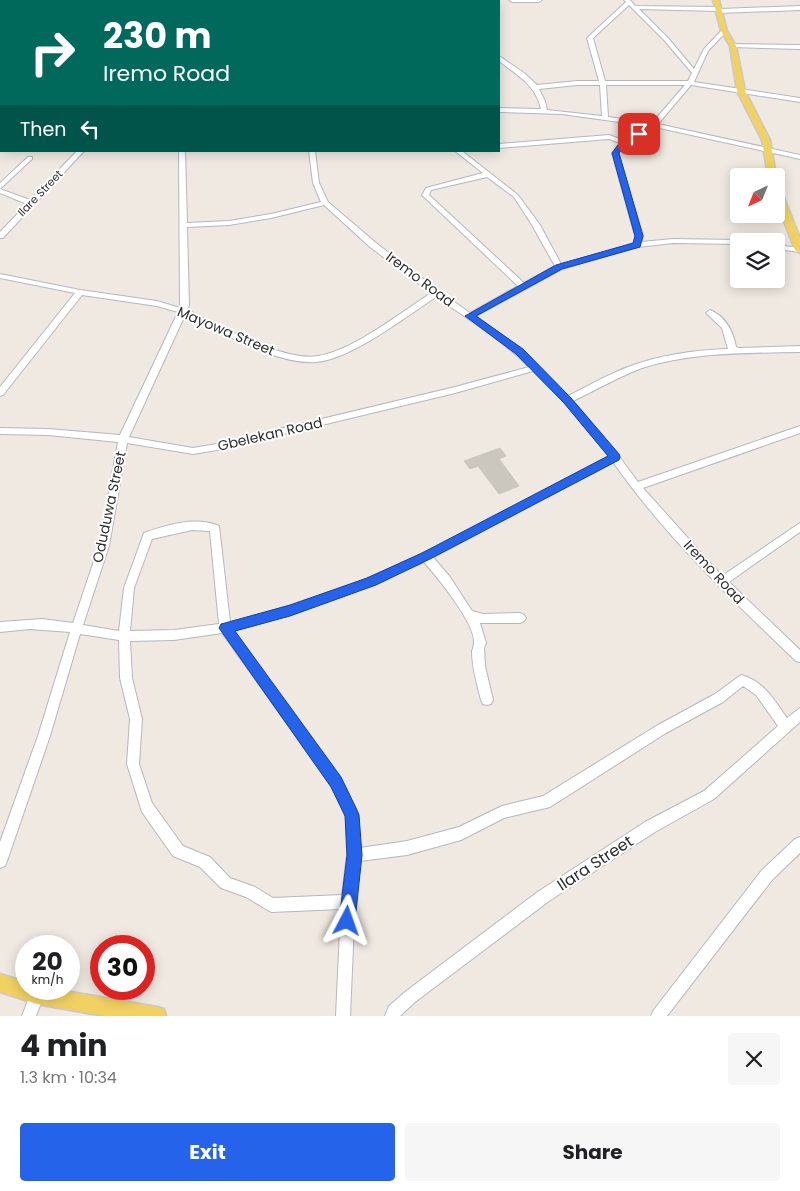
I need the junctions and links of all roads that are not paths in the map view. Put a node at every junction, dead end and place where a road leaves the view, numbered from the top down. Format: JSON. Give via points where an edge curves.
{"nodes":[{"id":1,"x":512,"y":0,"type":"edge"},
{"id":2,"x":539,"y":0,"type":"edge"},
{"id":3,"x":716,"y":0,"type":"edge"},
{"id":4,"x":630,"y":3,"type":"edge"},
{"id":5,"x":800,"y":8,"type":"edge"},
{"id":6,"x":719,"y":10,"type":"junction"},
{"id":7,"x":724,"y":32,"type":"junction"},
{"id":8,"x":732,"y":46,"type":"junction"},
{"id":9,"x":800,"y":47,"type":"edge"},
{"id":10,"x":500,"y":59,"type":"edge"},
{"id":11,"x":694,"y":72,"type":"junction"},
{"id":12,"x":690,"y":83,"type":"junction"},
{"id":13,"x":603,"y":84,"type":"junction"},
{"id":14,"x":537,"y":87,"type":"junction"},
{"id":15,"x":741,"y":91,"type":"junction"},
{"id":16,"x":800,"y":100,"type":"edge"},
{"id":17,"x":500,"y":110,"type":"edge"},
{"id":18,"x":544,"y":111,"type":"junction"},
{"id":19,"x":605,"y":118,"type":"junction"},
{"id":20,"x":654,"y":125,"type":"junction"},
{"id":21,"x":624,"y":142,"type":"junction"},
{"id":22,"x":500,"y":146,"type":"edge"},
{"id":23,"x":770,"y":151,"type":"junction"},
{"id":24,"x":80,"y":152,"type":"edge"},
{"id":25,"x":182,"y":152,"type":"edge"},
{"id":26,"x":312,"y":152,"type":"edge"},
{"id":27,"x":459,"y":152,"type":"edge"},
{"id":28,"x":800,"y":157,"type":"edge"},
{"id":29,"x":30,"y":158,"type":"dead end"},
{"id":30,"x":771,"y":168,"type":"edge"},
{"id":31,"x":490,"y":174,"type":"junction"},
{"id":32,"x":0,"y":187,"type":"edge"},
{"id":33,"x":0,"y":191,"type":"edge"},
{"id":34,"x":325,"y":202,"type":"junction"},
{"id":35,"x":31,"y":203,"type":"junction"},
{"id":36,"x":785,"y":211,"type":"edge"},
{"id":37,"x":183,"y":225,"type":"junction"},
{"id":38,"x":0,"y":236,"type":"edge"},
{"id":39,"x":730,"y":242,"type":"edge"},
{"id":40,"x":637,"y":245,"type":"junction"},
{"id":41,"x":785,"y":248,"type":"edge"},
{"id":42,"x":800,"y":250,"type":"edge"},
{"id":43,"x":559,"y":267,"type":"junction"},
{"id":44,"x":0,"y":276,"type":"edge"},
{"id":45,"x":523,"y":286,"type":"junction"},
{"id":46,"x":80,"y":292,"type":"junction"},
{"id":47,"x":436,"y":293,"type":"junction"},
{"id":48,"x":183,"y":311,"type":"junction"},
{"id":49,"x":710,"y":313,"type":"dead end"},
{"id":50,"x":470,"y":316,"type":"junction"},
{"id":51,"x":800,"y":349,"type":"edge"},
{"id":52,"x":740,"y":352,"type":"junction"},
{"id":53,"x":534,"y":368,"type":"junction"},
{"id":54,"x":0,"y":393,"type":"edge"},
{"id":55,"x":567,"y":400,"type":"junction"},
{"id":56,"x":800,"y":429,"type":"edge"},
{"id":57,"x":0,"y":431,"type":"edge"},
{"id":58,"x":123,"y":439,"type":"junction"},
{"id":59,"x":615,"y":457,"type":"junction"},
{"id":60,"x":636,"y":487,"type":"junction"},
{"id":61,"x":800,"y":527,"type":"edge"},
{"id":62,"x":426,"y":556,"type":"junction"},
{"id":63,"x":721,"y":582,"type":"junction"},
{"id":64,"x":469,"y":614,"type":"junction"},
{"id":65,"x":520,"y":618,"type":"dead end"},
{"id":66,"x":0,"y":627,"type":"edge"},
{"id":67,"x":225,"y":628,"type":"junction"},
{"id":68,"x":76,"y":630,"type":"junction"},
{"id":69,"x":124,"y":636,"type":"junction"},
{"id":70,"x":800,"y":657,"type":"edge"},
{"id":71,"x":488,"y":700,"type":"dead end"},
{"id":72,"x":800,"y":714,"type":"edge"},
{"id":73,"x":786,"y":727,"type":"junction"},
{"id":74,"x":800,"y":844,"type":"edge"},
{"id":75,"x":354,"y":855,"type":"junction"},
{"id":76,"x":0,"y":861,"type":"edge"},
{"id":77,"x":348,"y":902,"type":"junction"},
{"id":78,"x":0,"y":983,"type":"edge"},
{"id":79,"x":15,"y":988,"type":"edge"},
{"id":80,"x":35,"y":1000,"type":"edge"},
{"id":81,"x":66,"y":1000,"type":"edge"},
{"id":82,"x":29,"y":1016,"type":"edge"},
{"id":83,"x":157,"y":1016,"type":"edge"},
{"id":84,"x":343,"y":1016,"type":"edge"},
{"id":85,"x":392,"y":1016,"type":"edge"},
{"id":86,"x":658,"y":1016,"type":"edge"}],
"edges":[{"from":1,"to":2,"type":"street"},
{"from":3,"to":6,"type":"main road"},
{"from":4,"to":6,"type":"street"},
{"from":4,"to":11,"type":"street"},
{"from":4,"to":13,"type":"street","via":[[590,38]]},
{"from":5,"to":6,"type":"street"},
{"from":6,"to":7,"type":"main road"},
{"from":7,"to":8,"type":"main road"},
{"from":7,"to":11,"type":"street","via":[[706,50]]},
{"from":8,"to":9,"type":"street"},
{"from":8,"to":15,"type":"main road"},
{"from":10,"to":14,"type":"street"},
{"from":11,"to":12,"type":"street"},
{"from":12,"to":13,"type":"street"},
{"from":12,"to":15,"type":"street"},
{"from":12,"to":20,"type":"street"},
{"from":13,"to":14,"type":"street"},
{"from":13,"to":19,"type":"street"},
{"from":14,"to":18,"type":"street"},
{"from":15,"to":16,"type":"street"},
{"from":15,"to":23,"type":"main road"},
{"from":17,"to":18,"type":"street"},
{"from":18,"to":19,"type":"street"},
{"from":19,"to":20,"type":"street"},
{"from":20,"to":21,"type":"street"},
{"from":20,"to":23,"type":"street"},
{"from":21,"to":22,"type":"street","via":[[609,137]]},
{"from":21,"to":40,"type":"street","via":[[616,153],[639,236]]},
{"from":23,"to":28,"type":"street"},
{"from":23,"to":30,"type":"main road"},
{"from":24,"to":35,"type":"street","name":"Ilare Street"},
{"from":25,"to":37,"type":"street","name":"Oduduwa Street"},
{"from":26,"to":34,"type":"street","name":"Iremo Road","via":[[316,183]]},
{"from":27,"to":31,"type":"street"},
{"from":29,"to":32,"type":"street"},
{"from":31,"to":43,"type":"street","via":[[516,196]]},
{"from":31,"to":45,"type":"street","via":[[428,189],[425,195]]},
{"from":33,"to":35,"type":"street"},
{"from":34,"to":37,"type":"street","via":[[263,218]]},
{"from":34,"to":47,"type":"street","name":"Iremo Road","via":[[346,223]]},
{"from":35,"to":38,"type":"street","name":"Ilare Street"},
{"from":36,"to":42,"type":"main road"},
{"from":37,"to":48,"type":"street","name":"Oduduwa Street","via":[[186,305]]},
{"from":39,"to":40,"type":"street","via":[[673,241]]},
{"from":40,"to":43,"type":"street"},
{"from":41,"to":42,"type":"street"},
{"from":43,"to":45,"type":"street"},
{"from":44,"to":46,"type":"street","name":"Mayowa Street"},
{"from":45,"to":50,"type":"street"},
{"from":46,"to":48,"type":"street","name":"Mayowa Street"},
{"from":46,"to":54,"type":"street"},
{"from":47,"to":48,"type":"street","name":"Mayowa Street","via":[[366,339],[318,359],[301,359],[267,350]]},
{"from":47,"to":50,"type":"street","name":"Iremo Road"},
{"from":48,"to":58,"type":"street","name":"Oduduwa Street"},
{"from":49,"to":52,"type":"street","via":[[723,322],[732,348]]},
{"from":50,"to":53,"type":"street","name":"Iremo Road","via":[[512,346]]},
{"from":51,"to":52,"type":"street"},
{"from":52,"to":55,"type":"street","via":[[654,361],[623,372]]},
{"from":53,"to":55,"type":"street","name":"Iremo Road"},
{"from":53,"to":58,"type":"street","name":"Gbelekan Road","via":[[455,390],[193,451]]},
{"from":55,"to":59,"type":"street","name":"Iremo Road"},
{"from":56,"to":60,"type":"street"},
{"from":57,"to":58,"type":"street","name":"Gbelekan Road"},
{"from":58,"to":68,"type":"street","name":"Oduduwa Street","via":[[104,546]]},
{"from":59,"to":60,"type":"street","name":"Iremo Road"},
{"from":59,"to":62,"type":"street"},
{"from":60,"to":63,"type":"street","name":"Iremo Road"},
{"from":61,"to":63,"type":"street"},
{"from":62,"to":64,"type":"street"},
{"from":62,"to":67,"type":"street","via":[[372,582],[290,611]]},
{"from":63,"to":70,"type":"street","name":"Iremo Road"},
{"from":64,"to":65,"type":"street","via":[[484,619]]},
{"from":64,"to":71,"type":"street","via":[[480,642],[477,658]]},
{"from":66,"to":68,"type":"street","via":[[32,624]]},
{"from":67,"to":69,"type":"street"},
{"from":67,"to":69,"type":"street","via":[[217,533],[212,527],[195,526],[148,536],[129,588]]},
{"from":67,"to":75,"type":"street","via":[[336,782],[352,815]]},
{"from":68,"to":69,"type":"street"},
{"from":68,"to":76,"type":"street","name":"Oduduwa Street","via":[[44,736]]},
{"from":69,"to":77,"type":"street","via":[[126,678],[136,719],[133,764],[147,807],[178,851],[205,862],[226,883],[250,892],[271,906]]},
{"from":72,"to":73,"type":"street","name":"Ilara Street"},
{"from":73,"to":75,"type":"street","via":[[755,685],[741,680],[719,698],[662,729],[545,802],[502,812],[452,836],[407,848]]},
{"from":73,"to":85,"type":"street","name":"Ilara Street","via":[[709,795],[650,827],[544,896],[410,996]]},
{"from":74,"to":86,"type":"street","via":[[767,875]]},
{"from":75,"to":77,"type":"street"},
{"from":77,"to":84,"type":"street"},
{"from":78,"to":79,"type":"main road"},
{"from":80,"to":82,"type":"street"},
{"from":81,"to":83,"type":"main road"}]}
